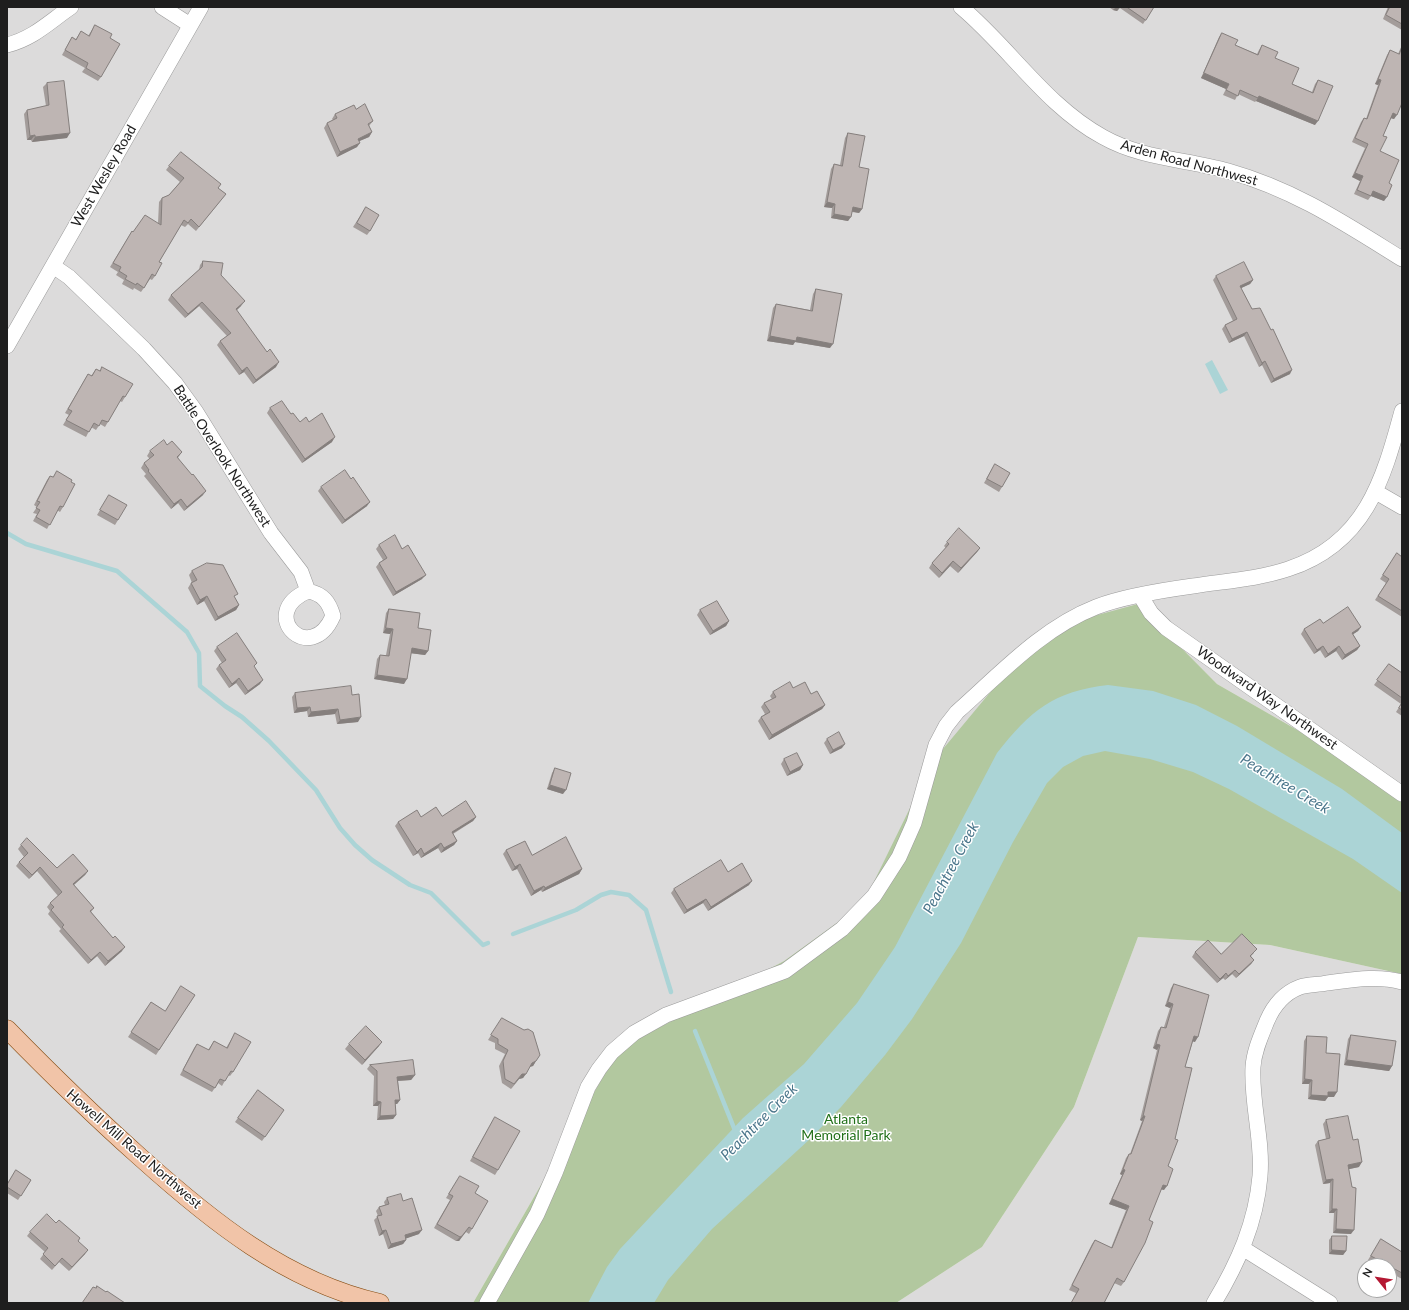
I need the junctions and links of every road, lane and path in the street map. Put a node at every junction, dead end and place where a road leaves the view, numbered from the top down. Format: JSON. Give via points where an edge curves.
{"nodes":[{"id":1,"x":71,"y":7,"type":"edge"},
{"id":2,"x":162,"y":7,"type":"edge"},
{"id":3,"x":201,"y":7,"type":"edge"},
{"id":4,"x":961,"y":7,"type":"edge"},
{"id":5,"x":190,"y":25,"type":"junction"},
{"id":6,"x":7,"y":45,"type":"edge"},
{"id":7,"x":1402,"y":259,"type":"edge"},
{"id":8,"x":53,"y":266,"type":"junction"},
{"id":9,"x":7,"y":346,"type":"edge"},
{"id":10,"x":1402,"y":411,"type":"edge"},
{"id":11,"x":1376,"y":492,"type":"junction"},
{"id":12,"x":1402,"y":506,"type":"edge"},
{"id":13,"x":308,"y":591,"type":"dead end"},
{"id":14,"x":1140,"y":595,"type":"junction"},
{"id":15,"x":1402,"y":794,"type":"edge"},
{"id":16,"x":1402,"y":982,"type":"edge"},
{"id":17,"x":7,"y":1029,"type":"edge"},
{"id":18,"x":1244,"y":1249,"type":"junction"},
{"id":19,"x":380,"y":1303,"type":"edge"},
{"id":20,"x":487,"y":1303,"type":"edge"},
{"id":21,"x":1214,"y":1303,"type":"edge"},
{"id":22,"x":1330,"y":1303,"type":"edge"}],
"edges":[{"from":1,"to":6,"type":"street","via":[[40,32]]},
{"from":2,"to":5,"type":"street"},
{"from":3,"to":5,"type":"street","name":"West Wesley Road"},
{"from":4,"to":7,"type":"street","name":"Arden Road Northwest","via":[[1043,90],[1102,137],[1140,153],[1227,171],[1279,188],[1318,207]]},
{"from":5,"to":8,"type":"street","name":"West Wesley Road"},
{"from":8,"to":9,"type":"street","name":"West Wesley Road"},
{"from":8,"to":13,"type":"street","name":"Battle Overlook Northwest","via":[[69,277],[175,383],[196,412],[270,533],[301,572]]},
{"from":10,"to":11,"type":"street"},
{"from":11,"to":12,"type":"street"},
{"from":11,"to":14,"type":"street","via":[[1364,513],[1347,534],[1306,563],[1260,576]]},
{"from":14,"to":15,"type":"street","name":"Woodward Way Northwest","via":[[1151,613],[1166,628]]},
{"from":14,"to":20,"type":"street","via":[[1097,606],[1060,624],[957,712],[936,745],[914,823],[899,857],[874,896],[842,929],[785,971],[666,1016],[634,1033],[612,1052],[588,1087],[537,1214]]},
{"from":16,"to":18,"type":"street","via":[[1381,978],[1358,979],[1300,987],[1283,997],[1271,1012],[1258,1042],[1253,1066],[1260,1175],[1255,1215]]},
{"from":17,"to":19,"type":"main road","name":"Howell Mill Road Northwest","via":[[85,1108],[177,1191],[257,1251],[310,1280],[337,1291]]},
{"from":18,"to":21,"type":"street"},
{"from":18,"to":22,"type":"street"}]}
